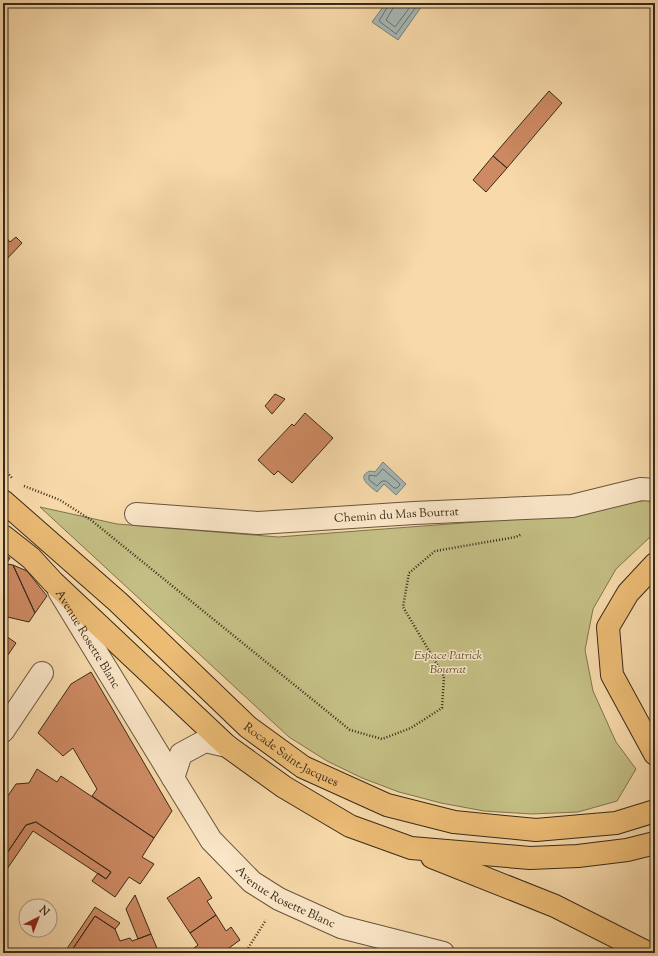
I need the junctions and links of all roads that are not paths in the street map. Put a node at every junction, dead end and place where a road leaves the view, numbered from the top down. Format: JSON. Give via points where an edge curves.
{"nodes":[{"id":1,"x":655,"y":490,"type":"edge"},
{"id":2,"x":4,"y":502,"type":"edge"},
{"id":3,"x":136,"y":514,"type":"dead end"},
{"id":4,"x":3,"y":536,"type":"edge"},
{"id":5,"x":655,"y":564,"type":"edge"},
{"id":6,"x":53,"y":582,"type":"junction"},
{"id":7,"x":42,"y":673,"type":"dead end"},
{"id":8,"x":3,"y":730,"type":"edge"},
{"id":9,"x":227,"y":746,"type":"junction"},
{"id":10,"x":655,"y":754,"type":"edge"},
{"id":11,"x":173,"y":778,"type":"junction"},
{"id":12,"x":655,"y":811,"type":"edge"},
{"id":13,"x":655,"y":843,"type":"edge"},
{"id":14,"x":411,"y":848,"type":"junction"},
{"id":15,"x":443,"y":953,"type":"edge"},
{"id":16,"x":648,"y":953,"type":"edge"}],
"edges":[{"from":1,"to":3,"type":"street","name":"Chemin du Mas Bourrat","via":[[641,489],[572,506],[258,523]]},
{"from":2,"to":12,"type":"main road","name":"Rocade Saint-Jacques","via":[[118,602],[248,727],[303,767],[387,805],[454,822],[536,830],[616,823]]},
{"from":4,"to":6,"type":"main road","via":[[31,558]]},
{"from":5,"to":10,"type":"main road","via":[[628,593],[608,627],[612,675]]},
{"from":6,"to":9,"type":"main road"},
{"from":6,"to":11,"type":"street","name":"Avenue Rosette Blanc"},
{"from":7,"to":8,"type":"street"},
{"from":9,"to":11,"type":"street","via":[[206,741],[181,754]]},
{"from":9,"to":14,"type":"main road","via":[[284,787],[350,826]]},
{"from":11,"to":15,"type":"street","name":"Avenue Rosette Blanc","via":[[211,840],[252,882],[279,899],[342,927]]},
{"from":13,"to":14,"type":"main road","via":[[627,850],[578,856],[530,858]]},
{"from":14,"to":16,"type":"main road","via":[[555,906]]}]}
